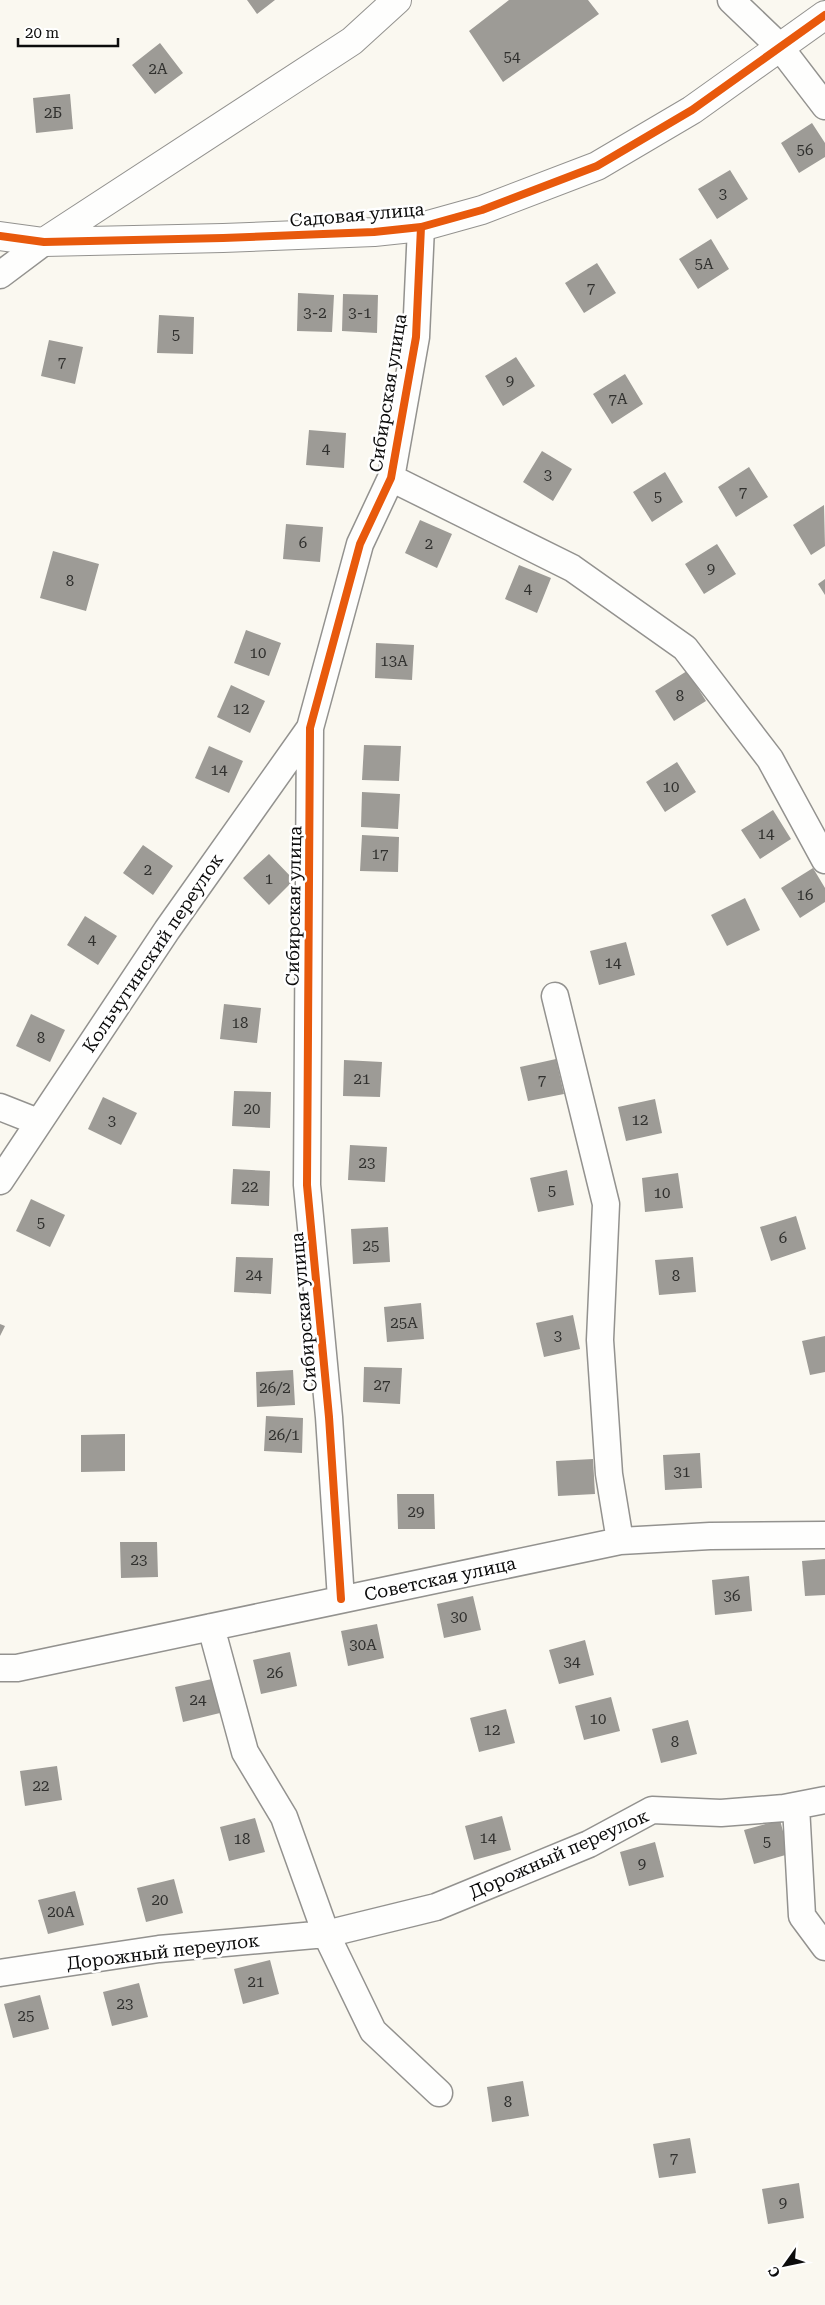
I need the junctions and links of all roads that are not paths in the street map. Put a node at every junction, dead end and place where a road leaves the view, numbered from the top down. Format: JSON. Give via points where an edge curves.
{"nodes":[{"id":1,"x":397,"y":0,"type":"edge"},
{"id":2,"x":732,"y":0,"type":"edge"},
{"id":3,"x":825,"y":15,"type":"edge"},
{"id":4,"x":779,"y":46,"type":"junction"},
{"id":5,"x":825,"y":106,"type":"edge"},
{"id":6,"x":421,"y":227,"type":"junction"},
{"id":7,"x":0,"y":236,"type":"edge"},
{"id":8,"x":44,"y":242,"type":"junction"},
{"id":9,"x":0,"y":274,"type":"edge"},
{"id":10,"x":391,"y":478,"type":"junction"},
{"id":11,"x":310,"y":728,"type":"junction"},
{"id":12,"x":825,"y":860,"type":"edge"},
{"id":13,"x":555,"y":996,"type":"dead end"},
{"id":14,"x":0,"y":1107,"type":"edge"},
{"id":15,"x":38,"y":1122,"type":"junction"},
{"id":16,"x":0,"y":1181,"type":"edge"},
{"id":17,"x":825,"y":1536,"type":"edge"},
{"id":18,"x":620,"y":1542,"type":"junction"},
{"id":19,"x":341,"y":1599,"type":"junction"},
{"id":20,"x":211,"y":1627,"type":"junction"},
{"id":21,"x":0,"y":1668,"type":"edge"},
{"id":22,"x":825,"y":1800,"type":"edge"},
{"id":23,"x":796,"y":1806,"type":"junction"},
{"id":24,"x":326,"y":1934,"type":"junction"},
{"id":25,"x":825,"y":1947,"type":"edge"},
{"id":26,"x":0,"y":1973,"type":"edge"},
{"id":27,"x":439,"y":2093,"type":"dead end"}],
"edges":[{"from":1,"to":8,"type":"street","via":[[352,41]]},
{"from":2,"to":4,"type":"street"},
{"from":3,"to":4,"type":"street"},
{"from":4,"to":5,"type":"street"},
{"from":4,"to":6,"type":"street","name":"Садовая улица","via":[[692,110],[596,166],[482,210]]},
{"from":6,"to":8,"type":"street","name":"Садовая улица","via":[[374,232]]},
{"from":6,"to":10,"type":"street","name":"Сибирская улица","via":[[416,337]]},
{"from":7,"to":8,"type":"street","name":"Садовая улица"},
{"from":8,"to":9,"type":"street"},
{"from":10,"to":11,"type":"street","name":"Сибирская улица","via":[[360,544]]},
{"from":10,"to":12,"type":"street","via":[[572,568],[685,648],[770,759]]},
{"from":11,"to":15,"type":"street","name":"Кольчугинский переулок","via":[[167,930]]},
{"from":11,"to":19,"type":"street","name":"Сибирская улица","via":[[308,1185]]},
{"from":13,"to":18,"type":"street","via":[[606,1204],[600,1340],[609,1474]]},
{"from":14,"to":15,"type":"street"},
{"from":15,"to":16,"type":"street","name":"Кольчугинский переулок"},
{"from":17,"to":18,"type":"street","name":"Советская улица","via":[[710,1536]]},
{"from":18,"to":19,"type":"street","name":"Советская улица"},
{"from":19,"to":20,"type":"street","name":"Советская улица"},
{"from":20,"to":21,"type":"street","name":"Советская улица","via":[[17,1668]]},
{"from":20,"to":24,"type":"street","via":[[246,1752],[284,1817]]},
{"from":22,"to":23,"type":"street","name":"Дорожный переулок"},
{"from":23,"to":24,"type":"street","name":"Дорожный переулок","via":[[722,1813],[652,1810],[589,1844],[436,1907]]},
{"from":23,"to":25,"type":"street","via":[[802,1916]]},
{"from":24,"to":26,"type":"street","name":"Дорожный переулок","via":[[159,1949]]},
{"from":24,"to":27,"type":"street","via":[[373,2031]]}]}
